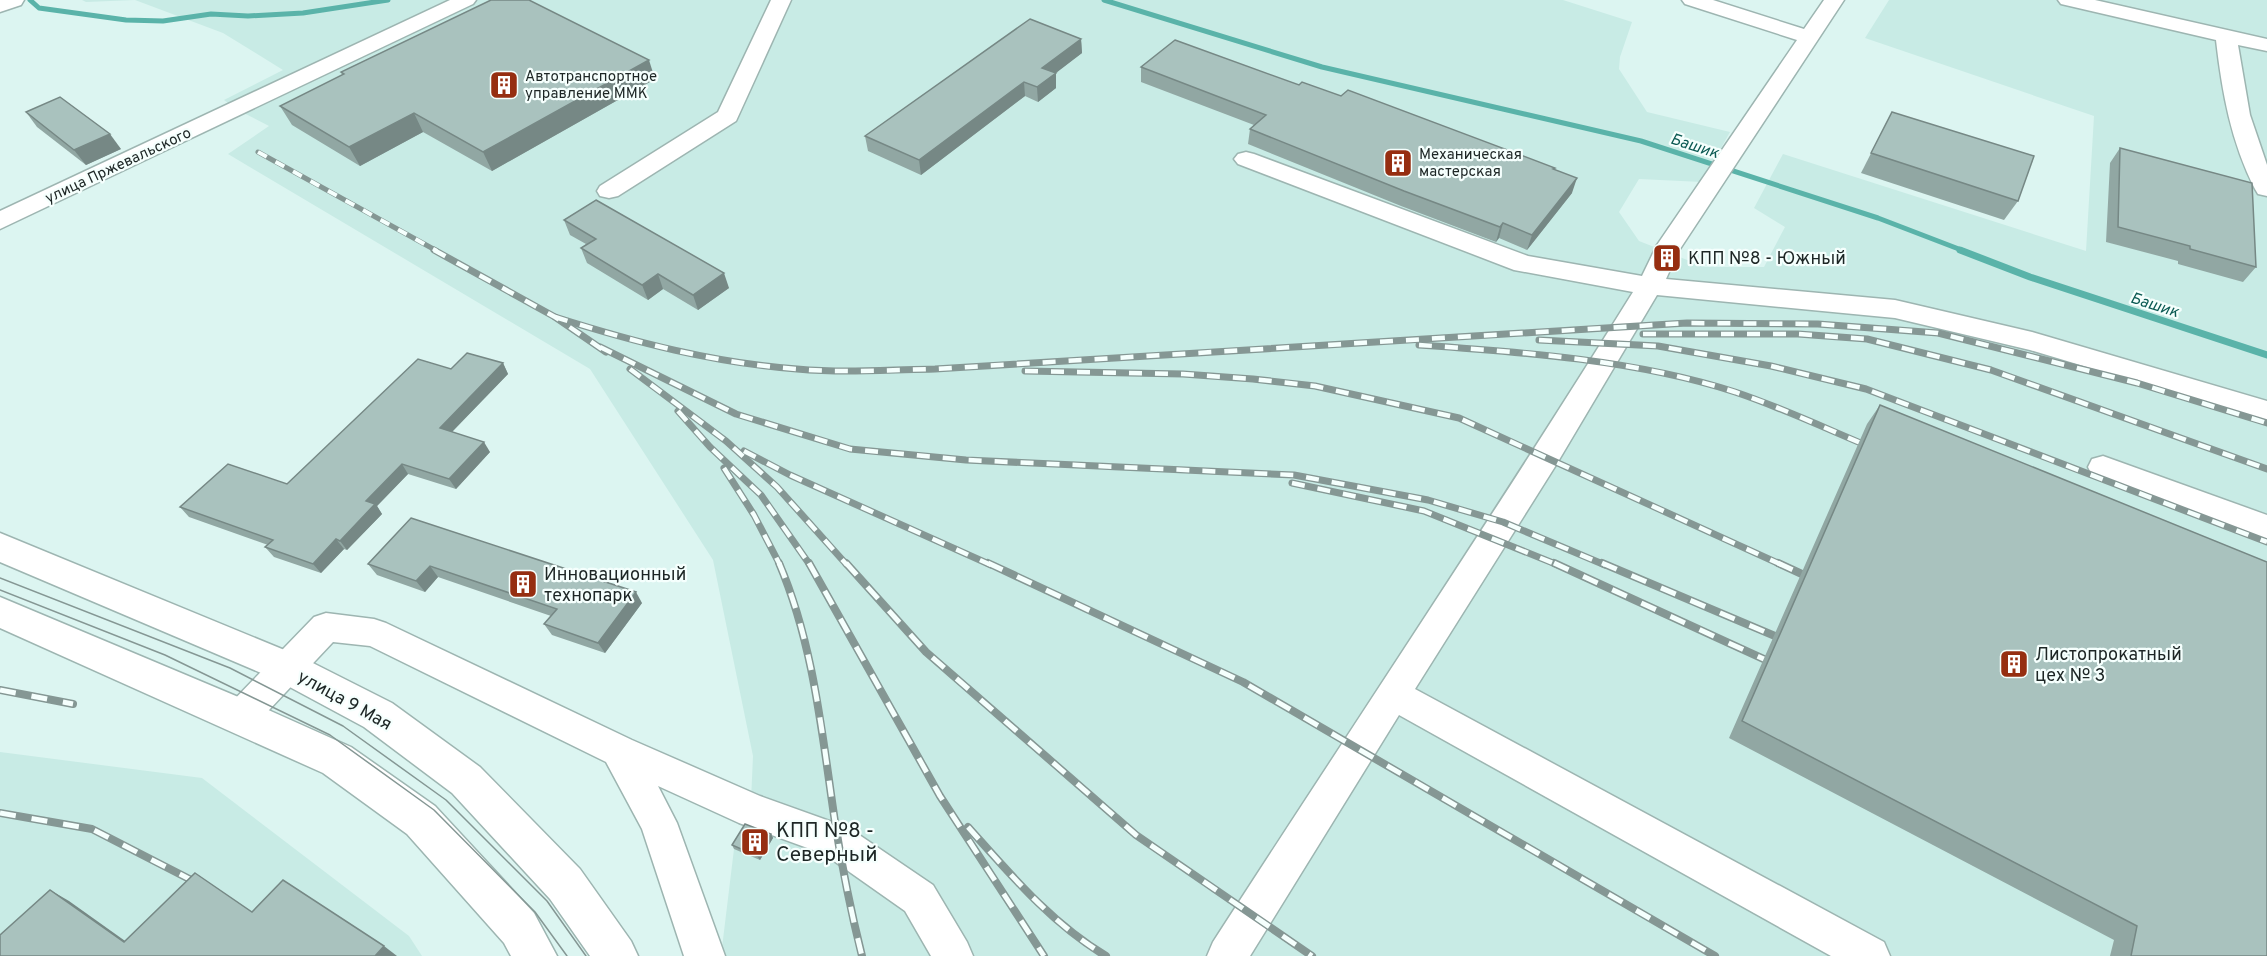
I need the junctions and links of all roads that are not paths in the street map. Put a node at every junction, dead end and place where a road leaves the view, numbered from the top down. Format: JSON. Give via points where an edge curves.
{"nodes":[{"id":1,"x":13,"y":0,"type":"edge"},
{"id":2,"x":466,"y":0,"type":"edge"},
{"id":3,"x":781,"y":0,"type":"edge"},
{"id":4,"x":1692,"y":0,"type":"edge"},
{"id":5,"x":1834,"y":0,"type":"edge"},
{"id":6,"x":2068,"y":0,"type":"edge"},
{"id":7,"x":0,"y":5,"type":"edge"},
{"id":8,"x":1809,"y":37,"type":"junction"},
{"id":9,"x":2226,"y":37,"type":"junction"},
{"id":10,"x":2267,"y":45,"type":"edge"},
{"id":11,"x":1246,"y":159,"type":"dead end"},
{"id":12,"x":2267,"y":189,"type":"edge"},
{"id":13,"x":609,"y":191,"type":"dead end"},
{"id":14,"x":0,"y":221,"type":"edge"},
{"id":15,"x":1650,"y":286,"type":"junction"},
{"id":16,"x":2267,"y":411,"type":"edge"},
{"id":17,"x":2103,"y":467,"type":"dead end"},
{"id":18,"x":2267,"y":528,"type":"edge"},
{"id":19,"x":0,"y":547,"type":"edge"},
{"id":20,"x":0,"y":612,"type":"edge"},
{"id":21,"x":286,"y":667,"type":"junction"},
{"id":22,"x":1392,"y":694,"type":"junction"},
{"id":23,"x":241,"y":716,"type":"junction"},
{"id":24,"x":619,"y":751,"type":"junction"},
{"id":25,"x":535,"y":956,"type":"edge"},
{"id":26,"x":616,"y":956,"type":"edge"},
{"id":27,"x":705,"y":956,"type":"edge"},
{"id":28,"x":952,"y":956,"type":"edge"},
{"id":29,"x":1227,"y":956,"type":"edge"},
{"id":30,"x":1870,"y":956,"type":"edge"}],
"edges":[{"from":1,"to":7,"type":"main road"},
{"from":2,"to":14,"type":"street","name":"улица Пржевальского"},
{"from":3,"to":13,"type":"street","via":[[728,116]]},
{"from":4,"to":8,"type":"street"},
{"from":5,"to":8,"type":"street"},
{"from":6,"to":9,"type":"street"},
{"from":8,"to":15,"type":"street","via":[[1666,252]]},
{"from":9,"to":10,"type":"street"},
{"from":9,"to":12,"type":"street","via":[[2232,90],[2247,143]]},
{"from":11,"to":15,"type":"street","via":[[1523,264]]},
{"from":15,"to":16,"type":"street","via":[[1895,309],[2032,341]]},
{"from":15,"to":22,"type":"street","via":[[1546,457]]},
{"from":17,"to":18,"type":"street"},
{"from":19,"to":21,"type":"main road","name":"улица 9 Мая"},
{"from":20,"to":23,"type":"main road"},
{"from":21,"to":23,"type":"street"},
{"from":21,"to":24,"type":"street","via":[[326,627],[374,633]]},
{"from":21,"to":26,"type":"main road","name":"улица 9 Мая","via":[[378,715],[466,780],[565,884]]},
{"from":22,"to":29,"type":"street"},
{"from":22,"to":30,"type":"street"},
{"from":23,"to":25,"type":"main road","via":[[337,760],[421,820],[519,928]]},
{"from":24,"to":27,"type":"street","via":[[659,823]]},
{"from":24,"to":28,"type":"street","via":[[752,811],[836,841],[919,898]]}]}
